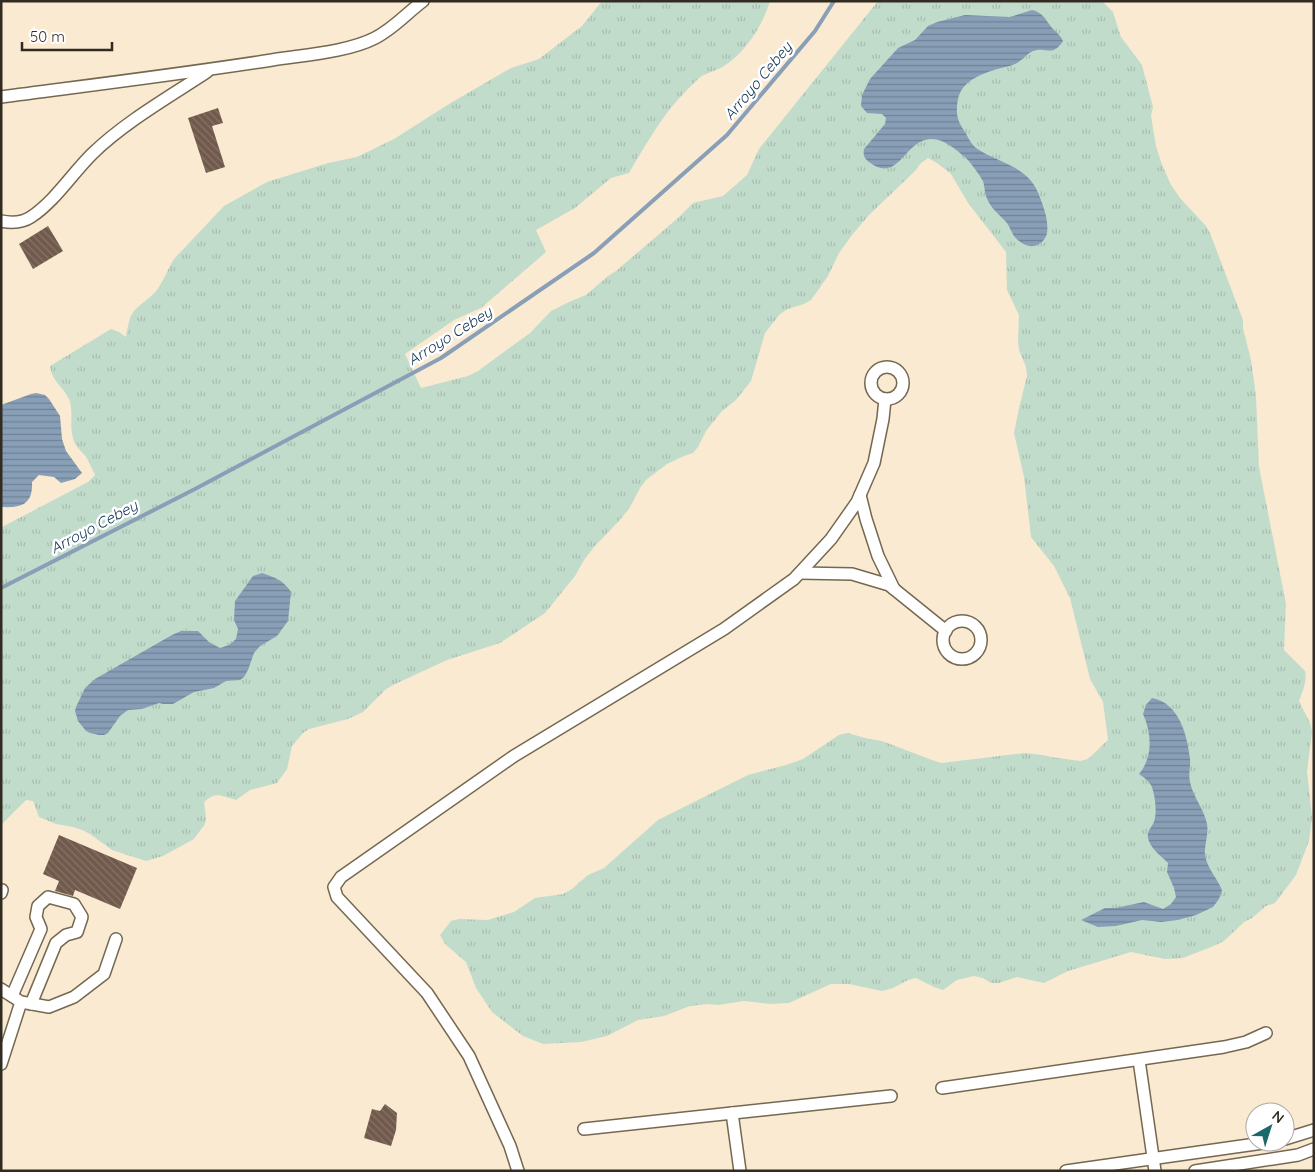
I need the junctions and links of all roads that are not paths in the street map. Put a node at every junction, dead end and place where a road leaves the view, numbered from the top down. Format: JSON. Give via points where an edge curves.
{"nodes":[{"id":1,"x":423,"y":1,"type":"edge"},
{"id":2,"x":211,"y":70,"type":"junction"},
{"id":3,"x":1,"y":97,"type":"edge"},
{"id":4,"x":1,"y":221,"type":"edge"},
{"id":5,"x":885,"y":399,"type":"dead end"},
{"id":6,"x":860,"y":495,"type":"junction"},
{"id":7,"x":800,"y":573,"type":"junction"},
{"id":8,"x":894,"y":590,"type":"junction"},
{"id":9,"x":946,"y":631,"type":"dead end"},
{"id":10,"x":116,"y":939,"type":"dead end"},
{"id":11,"x":1,"y":989,"type":"edge"},
{"id":12,"x":21,"y":1001,"type":"junction"},
{"id":13,"x":1266,"y":1033,"type":"dead end"},
{"id":14,"x":1139,"y":1060,"type":"junction"},
{"id":15,"x":1,"y":1064,"type":"edge"},
{"id":16,"x":942,"y":1088,"type":"dead end"},
{"id":17,"x":891,"y":1096,"type":"dead end"},
{"id":18,"x":732,"y":1113,"type":"junction"},
{"id":19,"x":584,"y":1129,"type":"dead end"},
{"id":20,"x":1314,"y":1130,"type":"edge"},
{"id":21,"x":1295,"y":1136,"type":"edge"},
{"id":22,"x":1245,"y":1147,"type":"edge"},
{"id":23,"x":1314,"y":1149,"type":"edge"},
{"id":24,"x":1154,"y":1165,"type":"edge"},
{"id":25,"x":518,"y":1171,"type":"edge"},
{"id":26,"x":740,"y":1171,"type":"edge"},
{"id":27,"x":1066,"y":1171,"type":"edge"},
{"id":28,"x":1195,"y":1171,"type":"edge"}],
"edges":[{"from":1,"to":2,"type":"street","via":[[389,29],[348,48]]},
{"from":2,"to":3,"type":"street"},
{"from":2,"to":4,"type":"street","via":[[142,115],[92,154],[29,219],[17,223]]},
{"from":5,"to":6,"type":"street","via":[[874,463]]},
{"from":6,"to":7,"type":"street","via":[[831,539]]},
{"from":6,"to":8,"type":"street","via":[[878,556]]},
{"from":7,"to":8,"type":"street","via":[[852,574],[889,585]]},
{"from":7,"to":25,"type":"street","via":[[724,629],[514,756],[341,877],[334,887],[337,897],[427,993],[469,1056]]},
{"from":8,"to":9,"type":"street"},
{"from":10,"to":12,"type":"street","via":[[104,974],[74,998],[49,1007]]},
{"from":11,"to":12,"type":"street"},
{"from":12,"to":12,"type":"street","via":[[56,944],[66,935],[77,932],[82,917],[74,904],[48,898],[38,906],[36,918],[41,929]]},
{"from":12,"to":15,"type":"street"},
{"from":13,"to":14,"type":"street","via":[[1246,1042]]},
{"from":14,"to":16,"type":"street"},
{"from":14,"to":24,"type":"street"},
{"from":17,"to":18,"type":"street"},
{"from":18,"to":19,"type":"street"},
{"from":18,"to":26,"type":"street"},
{"from":20,"to":21,"type":"street"},
{"from":22,"to":24,"type":"street"},
{"from":23,"to":28,"type":"street","via":[[1298,1155]]},
{"from":24,"to":27,"type":"street"}]}
